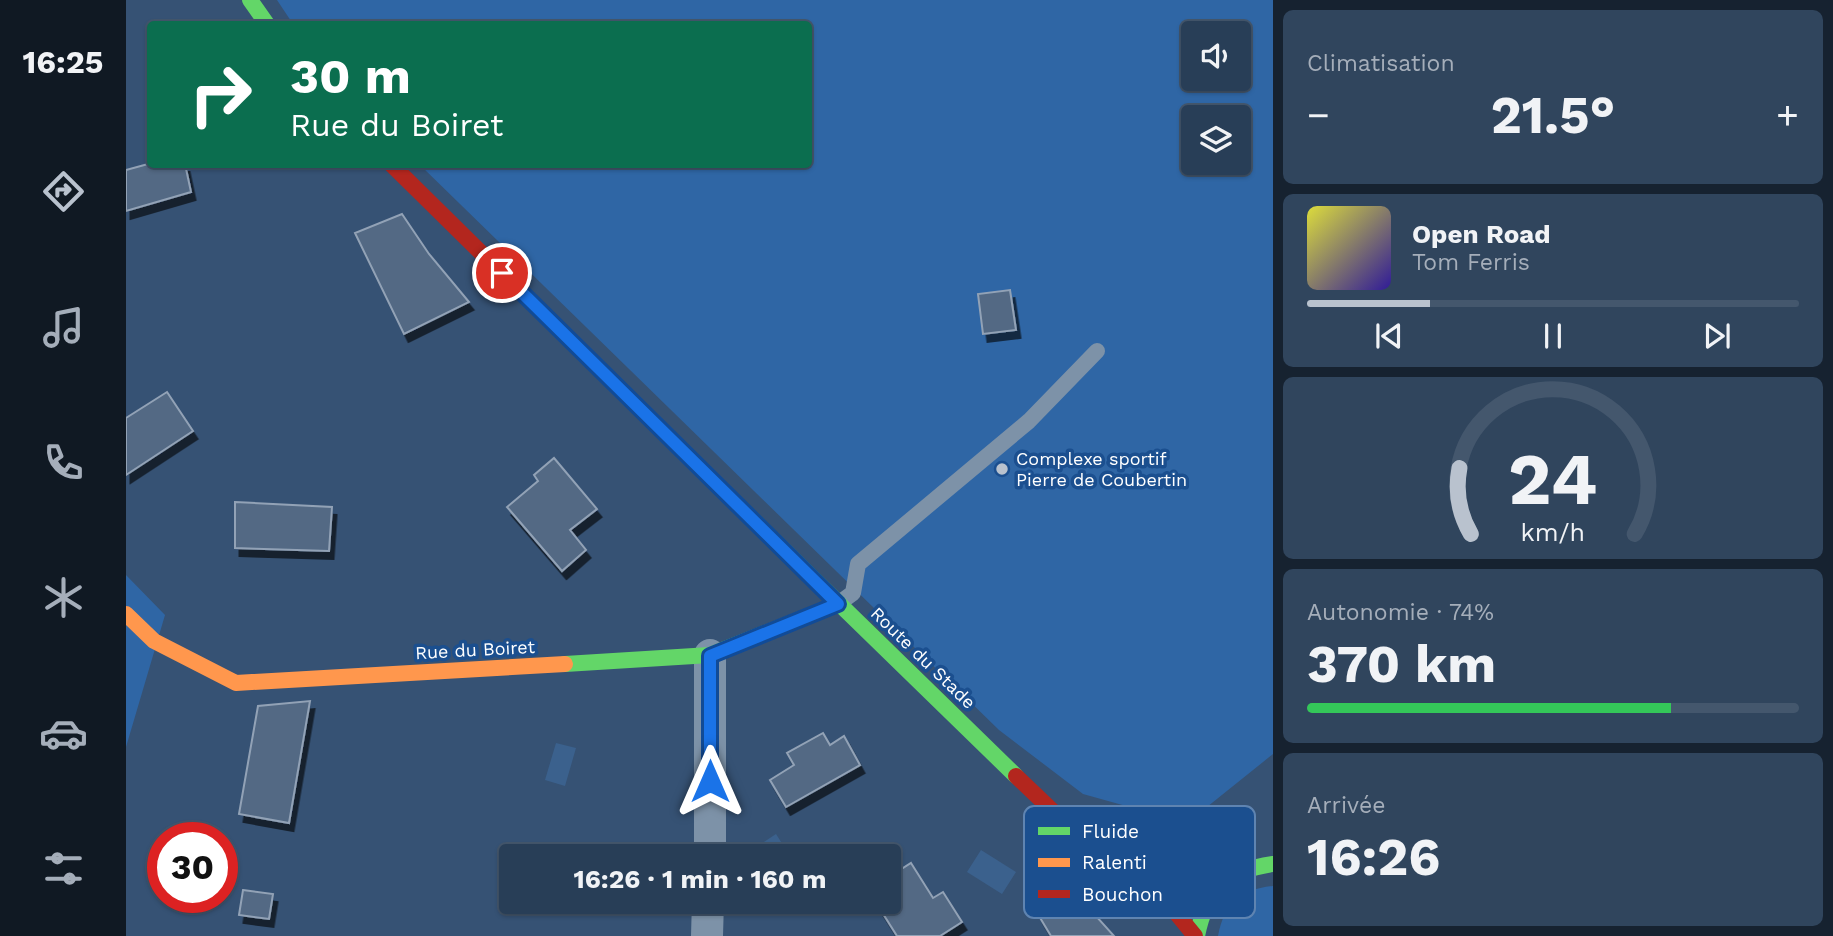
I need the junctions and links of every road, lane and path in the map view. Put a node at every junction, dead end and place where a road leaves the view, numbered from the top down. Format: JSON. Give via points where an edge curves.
{"nodes":[{"id":1,"x":250,"y":0,"type":"edge"},
{"id":2,"x":265,"y":21,"type":"edge"},
{"id":3,"x":395,"y":168,"type":"edge"},
{"id":4,"x":1097,"y":351,"type":"dead end"},
{"id":5,"x":838,"y":604,"type":"junction"},
{"id":6,"x":126,"y":614,"type":"edge"},
{"id":7,"x":710,"y":656,"type":"junction"},
{"id":8,"x":1048,"y":806,"type":"edge"},
{"id":9,"x":710,"y":844,"type":"edge"},
{"id":10,"x":1273,"y":864,"type":"edge"},
{"id":11,"x":1255,"y":865,"type":"edge"},
{"id":12,"x":708,"y":914,"type":"edge"},
{"id":13,"x":1181,"y":918,"type":"edge"},
{"id":14,"x":1199,"y":918,"type":"edge"},
{"id":15,"x":706,"y":936,"type":"edge"},
{"id":16,"x":1196,"y":936,"type":"edge"}],
"edges":[{"from":1,"to":2,"type":"main road"},
{"from":3,"to":5,"type":"main road","name":"Route du Stade"},
{"from":4,"to":5,"type":"lane","via":[[1029,421],[858,564],[853,593]]},
{"from":5,"to":7,"type":"main road","name":"Rue du Boiret"},
{"from":5,"to":8,"type":"main road","name":"Route du Stade"},
{"from":6,"to":7,"type":"main road","name":"Rue du Boiret","via":[[155,641],[236,683]]},
{"from":7,"to":9,"type":"street"},
{"from":10,"to":11,"type":"main road"},
{"from":12,"to":15,"type":"street"},
{"from":13,"to":16,"type":"main road","name":"Route du Stade"},
{"from":14,"to":16,"type":"main road"}]}
